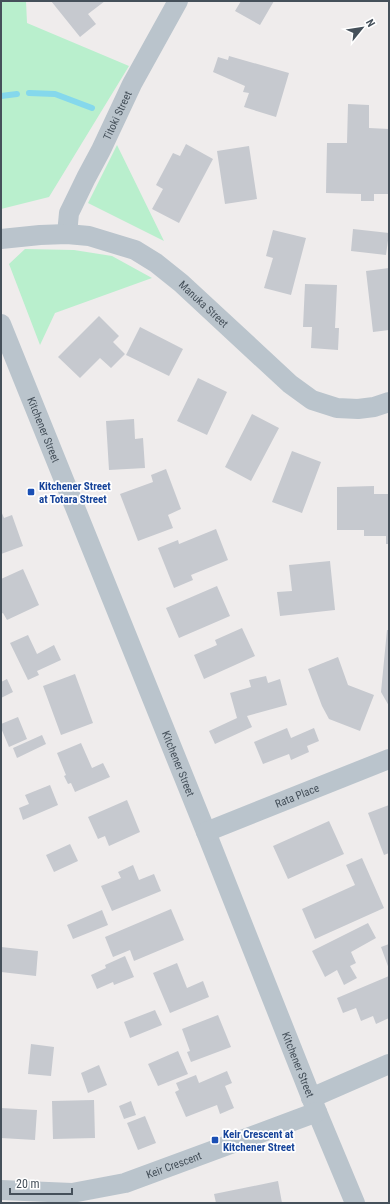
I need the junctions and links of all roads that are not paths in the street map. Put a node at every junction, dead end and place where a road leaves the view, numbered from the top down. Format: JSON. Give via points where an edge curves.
{"nodes":[{"id":1,"x":178,"y":1,"type":"edge"},
{"id":2,"x":67,"y":234,"type":"junction"},
{"id":3,"x":1,"y":239,"type":"edge"},
{"id":4,"x":1,"y":324,"type":"edge"},
{"id":5,"x":389,"y":402,"type":"edge"},
{"id":6,"x":389,"y":759,"type":"edge"},
{"id":7,"x":206,"y":832,"type":"junction"},
{"id":8,"x":389,"y":1064,"type":"edge"},
{"id":9,"x":314,"y":1105,"type":"junction"},
{"id":10,"x":1,"y":1190,"type":"edge"},
{"id":11,"x":355,"y":1203,"type":"edge"}],
"edges":[{"from":1,"to":2,"type":"street","name":"Titoki Street","via":[[132,84],[69,213]]},
{"from":2,"to":3,"type":"street","name":"Manuka Street"},
{"from":2,"to":5,"type":"street","name":"Manuka Street","via":[[112,242],[135,250],[156,263],[181,282],[290,384],[312,400],[337,408],[358,409]]},
{"from":4,"to":7,"type":"street","name":"Kitchener Street"},
{"from":6,"to":7,"type":"street","name":"Rata Place"},
{"from":7,"to":9,"type":"street","name":"Kitchener Street"},
{"from":8,"to":9,"type":"street","name":"Keir Crescent"},
{"from":9,"to":10,"type":"street","name":"Keir Crescent","via":[[125,1183],[72,1193]]},
{"from":9,"to":11,"type":"street","name":"Kitchener Street"}]}
